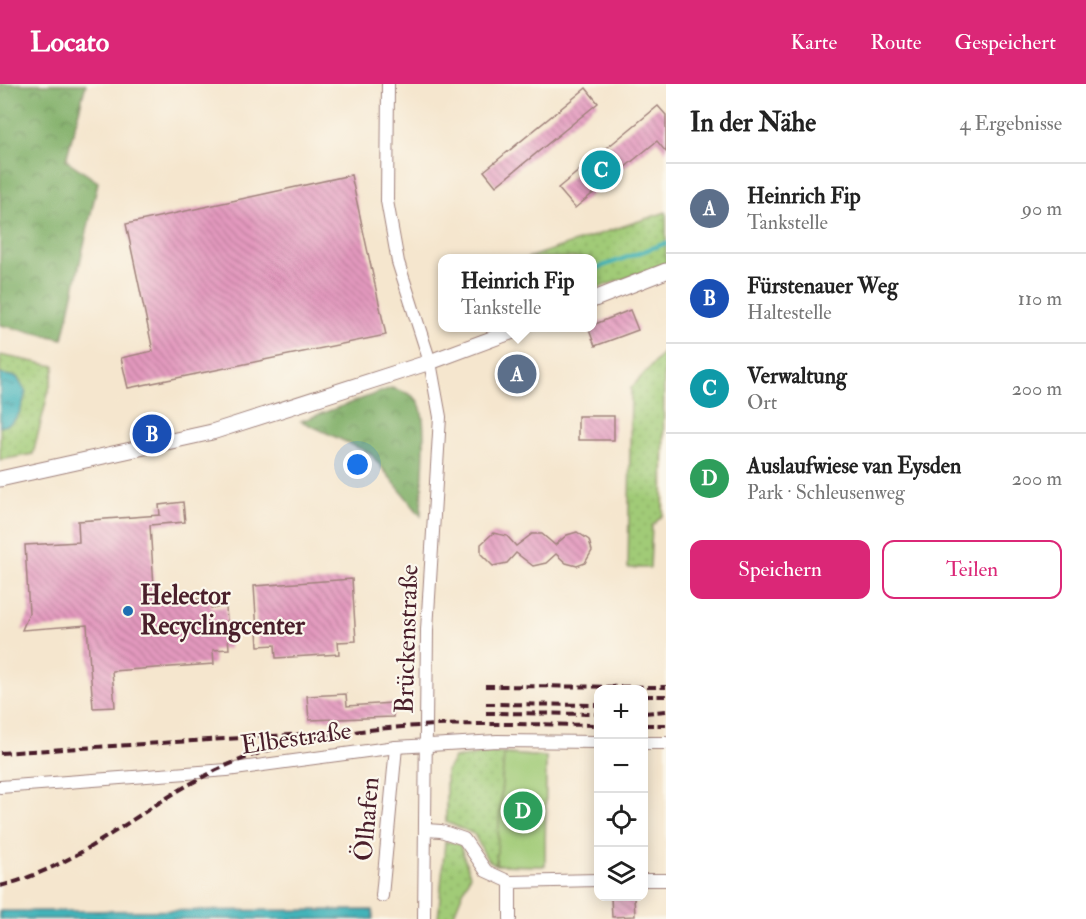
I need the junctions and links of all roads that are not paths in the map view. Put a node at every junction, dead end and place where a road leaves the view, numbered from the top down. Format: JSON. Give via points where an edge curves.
{"nodes":[{"id":1,"x":388,"y":84,"type":"edge"},
{"id":2,"x":666,"y":271,"type":"edge"},
{"id":3,"x":597,"y":298,"type":"edge"},
{"id":4,"x":508,"y":332,"type":"edge"},
{"id":5,"x":430,"y":362,"type":"junction"},
{"id":6,"x":0,"y":479,"type":"edge"},
{"id":7,"x":594,"y":742,"type":"edge"},
{"id":8,"x":648,"y":743,"type":"edge"},
{"id":9,"x":666,"y":743,"type":"edge"},
{"id":10,"x":427,"y":745,"type":"junction"},
{"id":11,"x":396,"y":747,"type":"junction"},
{"id":12,"x":0,"y":787,"type":"edge"},
{"id":13,"x":426,"y":830,"type":"junction"},
{"id":14,"x":594,"y":880,"type":"edge"},
{"id":15,"x":648,"y":880,"type":"edge"},
{"id":16,"x":666,"y":880,"type":"edge"},
{"id":17,"x":510,"y":882,"type":"junction"},
{"id":18,"x":382,"y":896,"type":"dead end"},
{"id":19,"x":424,"y":919,"type":"edge"},
{"id":20,"x":510,"y":919,"type":"edge"}],
"edges":[{"from":1,"to":5,"type":"street","name":"Brückenstraße","via":[[387,201],[398,262]]},
{"from":2,"to":3,"type":"street"},
{"from":4,"to":5,"type":"street"},
{"from":5,"to":6,"type":"street","via":[[212,432]]},
{"from":5,"to":10,"type":"street","name":"Brückenstraße","via":[[440,417],[427,630]]},
{"from":7,"to":10,"type":"street","name":"Elbestraße"},
{"from":8,"to":9,"type":"street"},
{"from":10,"to":11,"type":"street","name":"Elbestraße"},
{"from":10,"to":13,"type":"street","name":"Brückenstraße"},
{"from":11,"to":12,"type":"street","name":"Elbestraße","via":[[227,770]]},
{"from":11,"to":18,"type":"street","name":"Ölhafen"},
{"from":13,"to":17,"type":"street","via":[[464,839],[486,871]]},
{"from":13,"to":19,"type":"street","name":"Brückenstraße"},
{"from":14,"to":17,"type":"street"},
{"from":15,"to":16,"type":"street"},
{"from":17,"to":20,"type":"street"}]}
